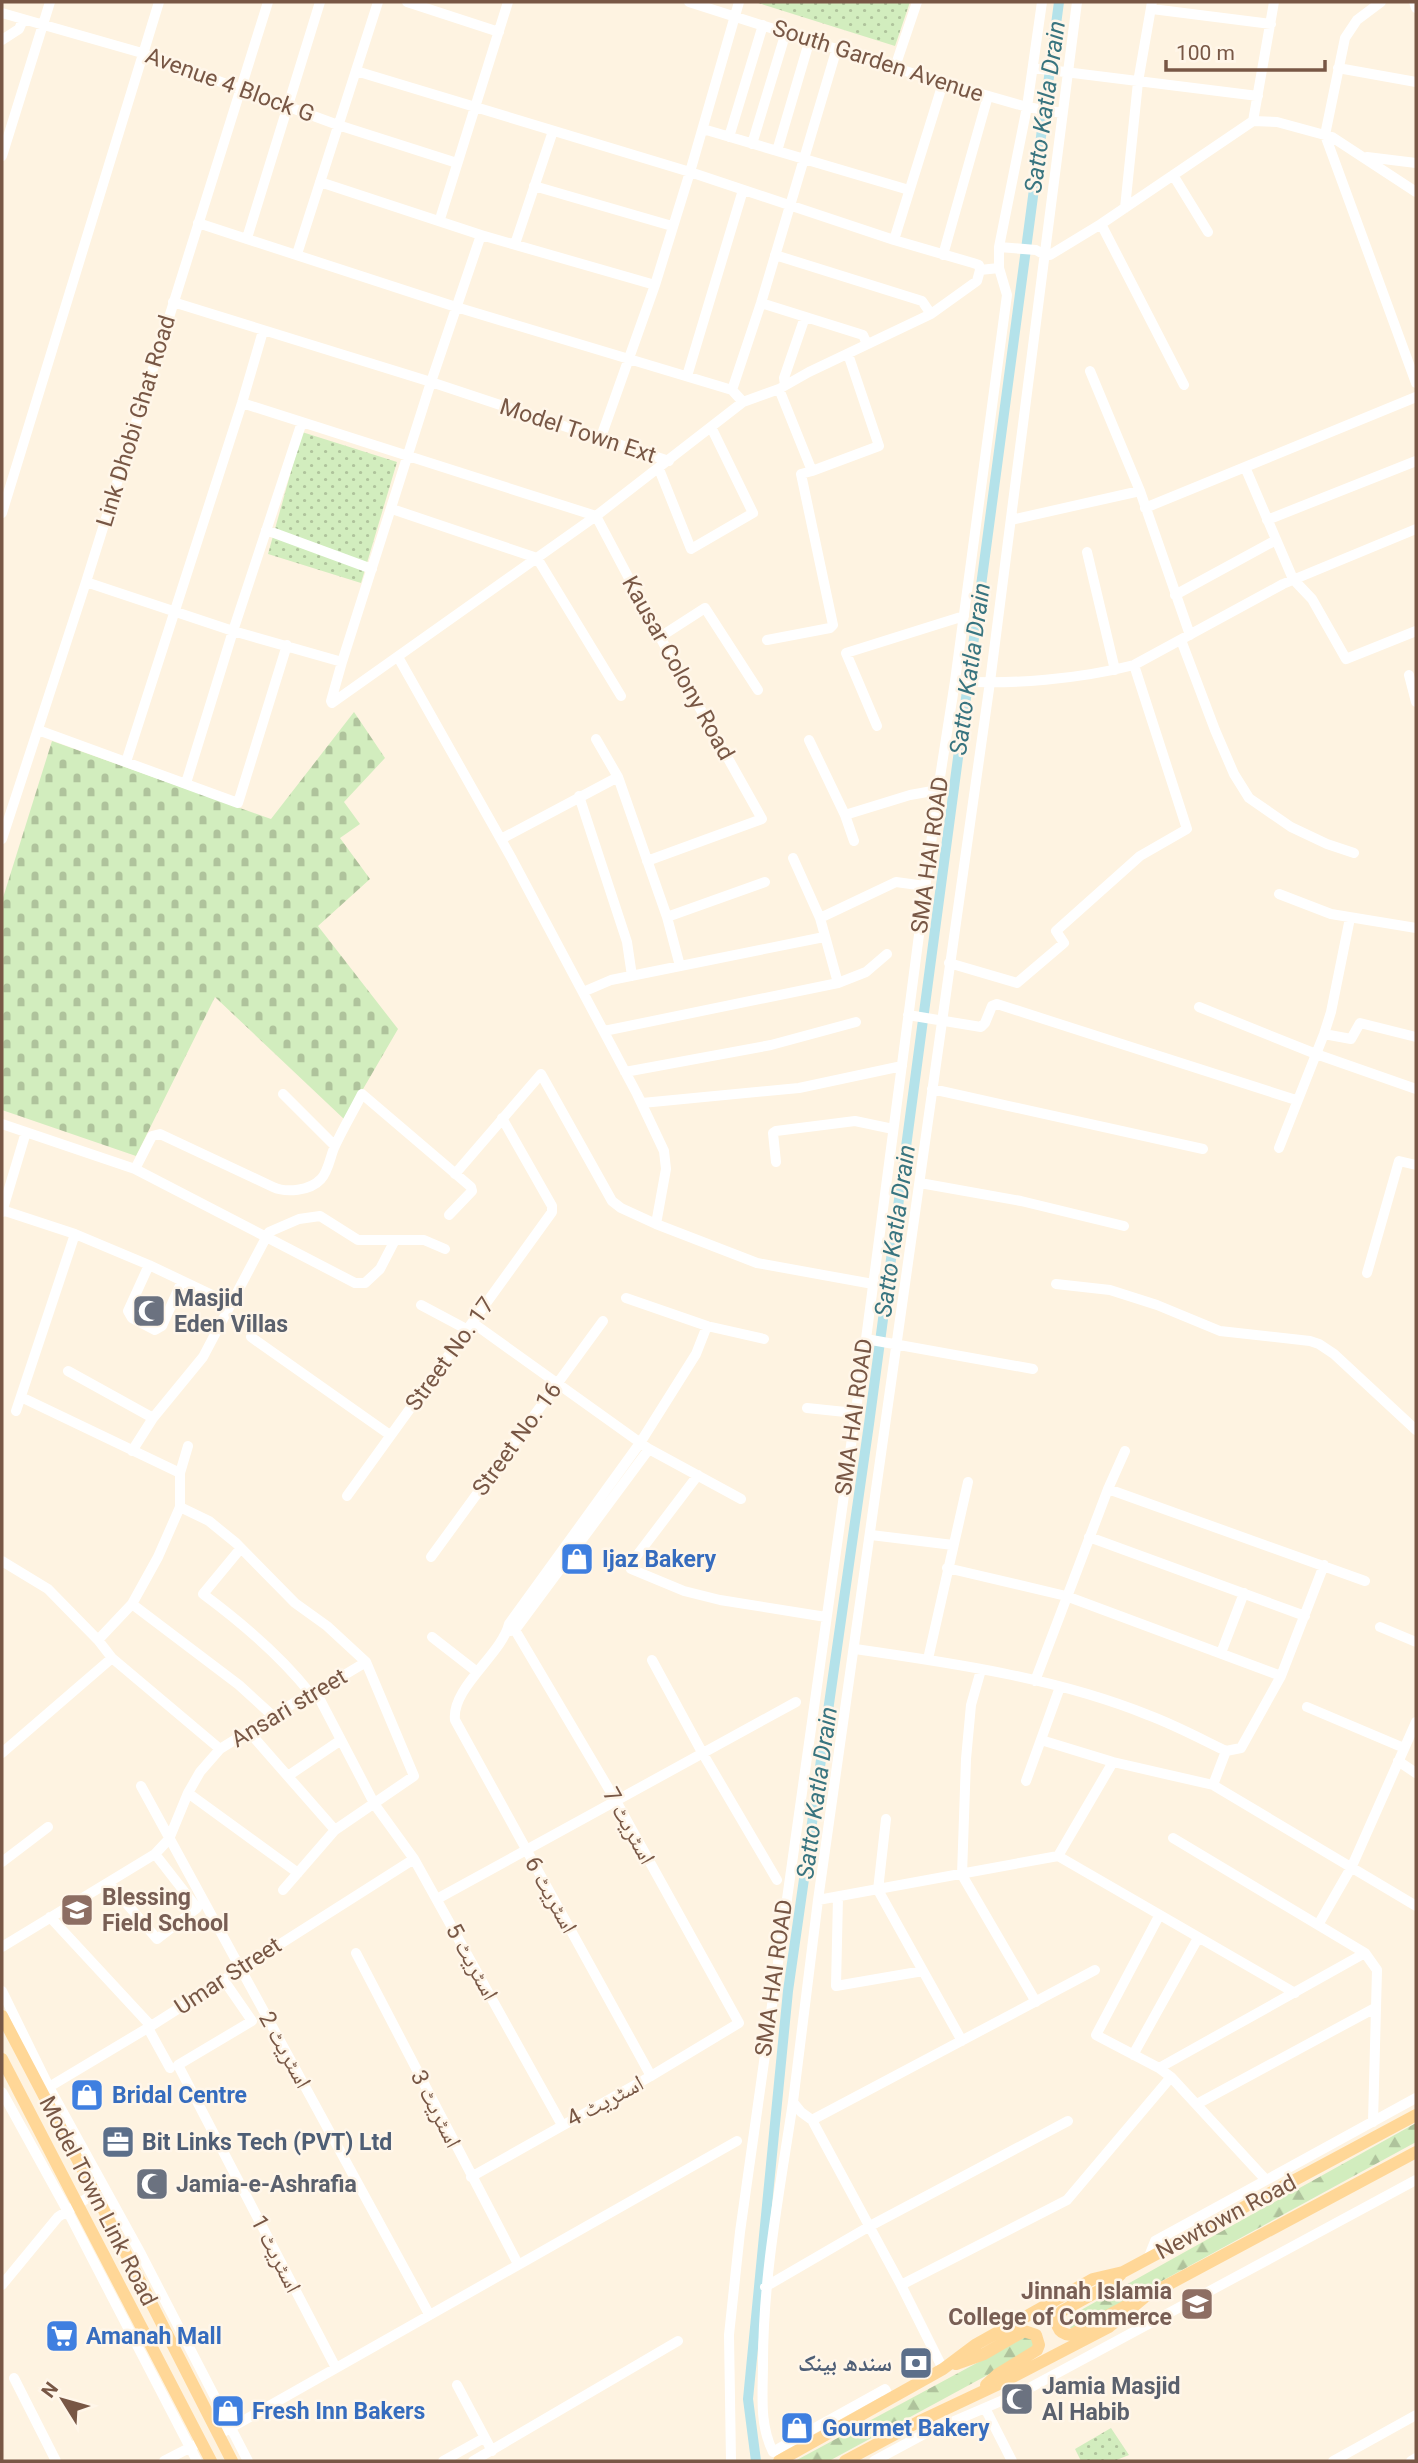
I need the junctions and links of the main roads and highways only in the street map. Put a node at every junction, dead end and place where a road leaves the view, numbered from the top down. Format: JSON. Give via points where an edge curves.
{"nodes":[{"id":1,"x":2,"y":2016,"type":"edge"},
{"id":2,"x":2,"y":2059,"type":"edge"},
{"id":3,"x":1416,"y":2115,"type":"edge"},
{"id":4,"x":1416,"y":2152,"type":"edge"},
{"id":5,"x":1123,"y":2272,"type":"junction"},
{"id":6,"x":1145,"y":2297,"type":"junction"},
{"id":7,"x":943,"y":2369,"type":"junction"},
{"id":8,"x":978,"y":2392,"type":"junction"},
{"id":9,"x":211,"y":2461,"type":"edge"},
{"id":10,"x":233,"y":2461,"type":"edge"},
{"id":11,"x":779,"y":2461,"type":"edge"},
{"id":12,"x":845,"y":2461,"type":"edge"}],
"edges":[{"from":1,"to":10,"type":"main road","name":"Model Town Link Road","via":[[45,2089],[95,2193],[224,2432]]},
{"from":2,"to":9,"type":"main road","name":"Model Town Link Road","via":[[72,2207],[195,2444]]},
{"from":3,"to":5,"type":"main road","name":"Newtown Road"},
{"from":4,"to":6,"type":"main road","name":"Newtown Road"},
{"from":5,"to":6,"type":"main road","via":[[1060,2314],[1059,2330],[1071,2336]]},
{"from":5,"to":7,"type":"main road","name":"Newtown Road","via":[[1093,2279],[975,2344]]},
{"from":6,"to":8,"type":"main road","name":"Newtown Road","via":[[1109,2327]]},
{"from":7,"to":8,"type":"main road","via":[[984,2354],[1024,2331],[1036,2334],[1037,2350]]},
{"from":7,"to":11,"type":"main road","name":"Newtown Road","via":[[795,2446]]},
{"from":8,"to":12,"type":"main road","name":"Newtown Road"}]}
